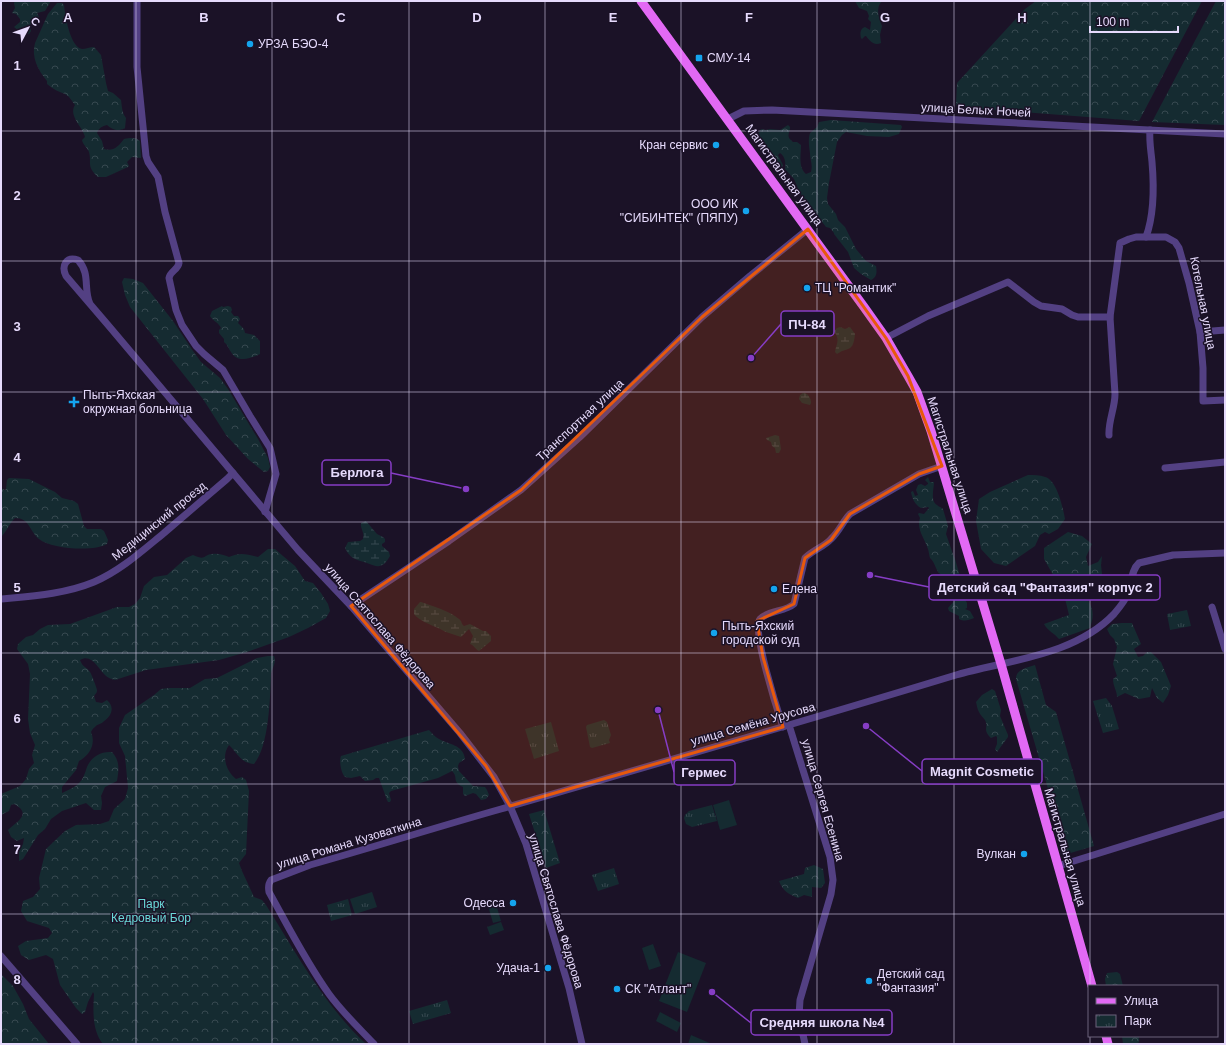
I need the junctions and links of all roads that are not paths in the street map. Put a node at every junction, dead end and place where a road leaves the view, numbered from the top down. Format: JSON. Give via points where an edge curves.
{"nodes":[{"id":1,"x":137,"y":1,"type":"edge"},
{"id":2,"x":641,"y":1,"type":"edge"},
{"id":3,"x":728,"y":119,"type":"junction"},
{"id":4,"x":1150,"y":130,"type":"junction"},
{"id":5,"x":1225,"y":134,"type":"edge"},
{"id":6,"x":808,"y":229,"type":"junction"},
{"id":7,"x":1146,"y":237,"type":"junction"},
{"id":8,"x":90,"y":304,"type":"junction"},
{"id":9,"x":1110,"y":317,"type":"junction"},
{"id":10,"x":1225,"y":330,"type":"edge"},
{"id":11,"x":1200,"y":332,"type":"junction"},
{"id":12,"x":886,"y":338,"type":"junction"},
{"id":13,"x":1225,"y":400,"type":"edge"},
{"id":14,"x":1109,"y":435,"type":"dead end"},
{"id":15,"x":1225,"y":462,"type":"edge"},
{"id":16,"x":942,"y":466,"type":"junction"},
{"id":17,"x":1165,"y":468,"type":"dead end"},
{"id":18,"x":233,"y":473,"type":"junction"},
{"id":19,"x":265,"y":512,"type":"junction"},
{"id":20,"x":1225,"y":553,"type":"edge"},
{"id":21,"x":1,"y":598,"type":"edge"},
{"id":22,"x":351,"y":606,"type":"junction"},
{"id":23,"x":1212,"y":607,"type":"dead end"},
{"id":24,"x":1225,"y":649,"type":"edge"},
{"id":25,"x":1001,"y":664,"type":"junction"},
{"id":26,"x":786,"y":726,"type":"junction"},
{"id":27,"x":510,"y":806,"type":"junction"},
{"id":28,"x":1225,"y":814,"type":"edge"},
{"id":29,"x":1058,"y":866,"type":"junction"},
{"id":30,"x":1,"y":956,"type":"edge"},
{"id":31,"x":1092,"y":985,"type":"edge"},
{"id":32,"x":77,"y":1044,"type":"edge"},
{"id":33,"x":374,"y":1044,"type":"edge"},
{"id":34,"x":582,"y":1044,"type":"edge"},
{"id":35,"x":805,"y":1044,"type":"edge"}],
"edges":[{"from":1,"to":19,"type":"street","via":[[137,67],[146,156],[158,177],[179,263],[169,276],[176,310],[193,341],[223,370],[270,448],[276,474]]},
{"from":2,"to":3,"type":"main road","name":"Магистральная улица"},
{"from":3,"to":4,"type":"street","name":"улица Белых Ночей","via":[[744,111],[772,110]]},
{"from":3,"to":6,"type":"main road","name":"Магистральная улица"},
{"from":4,"to":5,"type":"street","name":"улица Белых Ночей"},
{"from":4,"to":7,"type":"street","via":[[1152,203],[1150,226]]},
{"from":6,"to":12,"type":"main road","name":"Магистральная улица"},
{"from":6,"to":22,"type":"street","name":"Транспортная улица","via":[[702,317],[591,426],[521,490]]},
{"from":7,"to":9,"type":"street","name":"Котельная улица","via":[[1120,243]]},
{"from":7,"to":11,"type":"street","name":"Котельная улица","via":[[1169,238],[1179,248]]},
{"from":8,"to":8,"type":"street","name":"улица Святослава Фёдорова","via":[[66,276],[66,262],[78,260],[86,274]]},
{"from":8,"to":18,"type":"street","name":"улица Святослава Фёдорова"},
{"from":9,"to":12,"type":"street","via":[[1078,317],[1062,310],[1041,306],[1008,282],[928,316]]},
{"from":9,"to":14,"type":"street","name":"Котельная улица","via":[[1115,394]]},
{"from":10,"to":11,"type":"street"},
{"from":11,"to":13,"type":"street","name":"Котельная улица","via":[[1203,401]]},
{"from":12,"to":16,"type":"main road","name":"Магистральная улица","via":[[917,392]]},
{"from":15,"to":17,"type":"street"},
{"from":16,"to":25,"type":"main road","name":"Магистральная улица"},
{"from":16,"to":26,"type":"street","name":"улица Сергея Есенина","via":[[919,474],[850,514],[831,540],[806,558],[794,604],[759,620],[759,639],[766,670]]},
{"from":18,"to":19,"type":"street","name":"улица Святослава Фёдорова"},
{"from":18,"to":21,"type":"street","name":"Медицинский проезд","via":[[140,553],[103,578],[61,592]]},
{"from":19,"to":22,"type":"street","name":"улица Святослава Фёдорова"},
{"from":20,"to":25,"type":"street","name":"улица Семёна Урусова","via":[[1173,555],[1139,563],[1122,604],[1094,631],[1074,642],[1038,655]]},
{"from":22,"to":27,"type":"street","name":"улица Святослава Фёдорова","via":[[460,733],[504,792]]},
{"from":23,"to":24,"type":"street"},
{"from":25,"to":26,"type":"street","name":"улица Семёна Урусова"},
{"from":25,"to":29,"type":"main road","name":"Магистральная улица"},
{"from":26,"to":27,"type":"street","name":"улица Семёна Урусова"},
{"from":26,"to":35,"type":"street","name":"улица Сергея Есенина","via":[[830,857],[833,880],[800,1000],[799,1016]]},
{"from":27,"to":33,"type":"street","name":"улица Романа Кузоваткина","via":[[310,866],[276,877],[269,882],[270,892],[321,982],[341,1009]]},
{"from":27,"to":34,"type":"street","name":"улица Святослава Фёдорова","via":[[526,844],[542,896],[569,988]]},
{"from":28,"to":29,"type":"street"},
{"from":29,"to":31,"type":"main road","name":"Магистральная улица"},
{"from":30,"to":32,"type":"street"}]}
